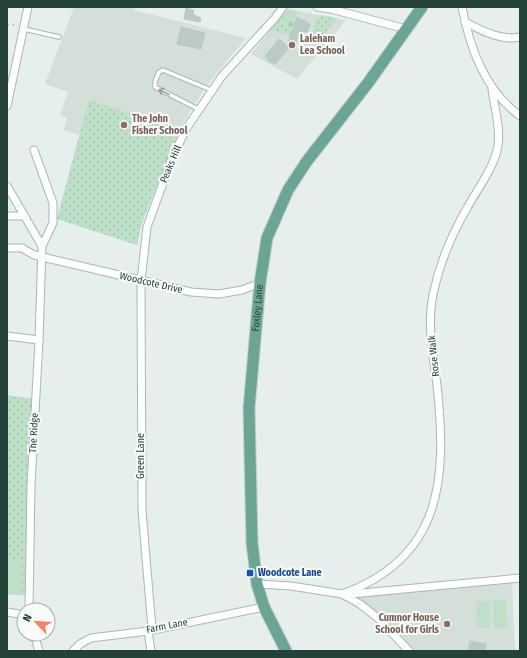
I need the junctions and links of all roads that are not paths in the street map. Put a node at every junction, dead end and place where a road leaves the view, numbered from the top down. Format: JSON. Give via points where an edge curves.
{"nodes":[{"id":1,"x":28,"y":7,"type":"edge"},
{"id":2,"x":283,"y":7,"type":"edge"},
{"id":3,"x":317,"y":7,"type":"edge"},
{"id":4,"x":422,"y":7,"type":"edge"},
{"id":5,"x":462,"y":7,"type":"edge"},
{"id":6,"x":465,"y":22,"type":"junction"},
{"id":7,"x":24,"y":28,"type":"junction"},
{"id":8,"x":406,"y":29,"type":"junction"},
{"id":9,"x":59,"y":37,"type":"dead end"},
{"id":10,"x":520,"y":37,"type":"edge"},
{"id":11,"x":492,"y":89,"type":"junction"},
{"id":12,"x":211,"y":90,"type":"junction"},
{"id":13,"x":7,"y":106,"type":"edge"},
{"id":14,"x":198,"y":109,"type":"junction"},
{"id":15,"x":520,"y":116,"type":"edge"},
{"id":16,"x":34,"y":150,"type":"dead end"},
{"id":17,"x":7,"y":186,"type":"edge"},
{"id":18,"x":7,"y":216,"type":"edge"},
{"id":19,"x":24,"y":216,"type":"junction"},
{"id":20,"x":42,"y":246,"type":"junction"},
{"id":21,"x":7,"y":248,"type":"edge"},
{"id":22,"x":41,"y":256,"type":"junction"},
{"id":23,"x":141,"y":281,"type":"junction"},
{"id":24,"x":260,"y":283,"type":"junction"},
{"id":25,"x":7,"y":336,"type":"edge"},
{"id":26,"x":39,"y":340,"type":"junction"},
{"id":27,"x":520,"y":578,"type":"edge"},
{"id":28,"x":257,"y":584,"type":"junction"},
{"id":29,"x":342,"y":594,"type":"junction"},
{"id":30,"x":29,"y":602,"type":"edge"},
{"id":31,"x":264,"y":607,"type":"junction"},
{"id":32,"x":150,"y":630,"type":"junction"},
{"id":33,"x":73,"y":651,"type":"edge"},
{"id":34,"x":151,"y":651,"type":"edge"},
{"id":35,"x":286,"y":651,"type":"edge"},
{"id":36,"x":409,"y":651,"type":"edge"}],
"edges":[{"from":1,"to":7,"type":"street"},
{"from":2,"to":12,"type":"street","name":"Peaks Hill"},
{"from":3,"to":8,"type":"street","via":[[331,8]]},
{"from":4,"to":8,"type":"main road","name":"Foxley Lane"},
{"from":5,"to":6,"type":"street"},
{"from":6,"to":10,"type":"street","via":[[494,36]]},
{"from":6,"to":11,"type":"street","via":[[473,50]]},
{"from":7,"to":9,"type":"lane"},
{"from":7,"to":13,"type":"street"},
{"from":8,"to":24,"type":"main road","name":"Foxley Lane","via":[[288,190],[267,238]]},
{"from":11,"to":15,"type":"street"},
{"from":11,"to":29,"type":"street","name":"Rose Walk","via":[[498,145],[490,167],[453,235],[431,305],[433,356],[441,432],[441,459],[434,503],[423,530],[397,563],[365,586]]},
{"from":12,"to":14,"type":"street","name":"Peaks Hill"},
{"from":14,"to":12,"type":"lane","one_way":true,"via":[[156,87],[159,72],[163,70]]},
{"from":14,"to":23,"type":"street","name":"Peaks Hill","via":[[186,129],[152,211],[144,241]]},
{"from":16,"to":20,"type":"street","name":"The Ridge","via":[[53,203],[53,223]]},
{"from":17,"to":19,"type":"street"},
{"from":18,"to":19,"type":"street"},
{"from":19,"to":20,"type":"street"},
{"from":20,"to":22,"type":"street","name":"The Ridge"},
{"from":21,"to":22,"type":"street","name":"Woodcote Drive","via":[[22,248]]},
{"from":22,"to":23,"type":"street","name":"Woodcote Drive"},
{"from":22,"to":26,"type":"street","name":"The Ridge"},
{"from":23,"to":24,"type":"street","name":"Woodcote Drive","via":[[191,292],[219,294],[242,290]]},
{"from":23,"to":32,"type":"street","name":"Green Lane","via":[[142,510]]},
{"from":24,"to":28,"type":"main road","name":"Foxley Lane","via":[[249,408],[252,543]]},
{"from":25,"to":26,"type":"street"},
{"from":26,"to":30,"type":"street","name":"The Ridge"},
{"from":27,"to":29,"type":"street"},
{"from":28,"to":29,"type":"street"},
{"from":28,"to":31,"type":"main road","name":"Foxley Lane"},
{"from":29,"to":36,"type":"street","via":[[379,619]]},
{"from":31,"to":32,"type":"street","name":"Farm Lane"},
{"from":31,"to":35,"type":"main road","name":"Foxley Lane"},
{"from":32,"to":33,"type":"street","name":"Farm Lane","via":[[91,638]]},
{"from":32,"to":34,"type":"street","name":"Green Lane"}]}
